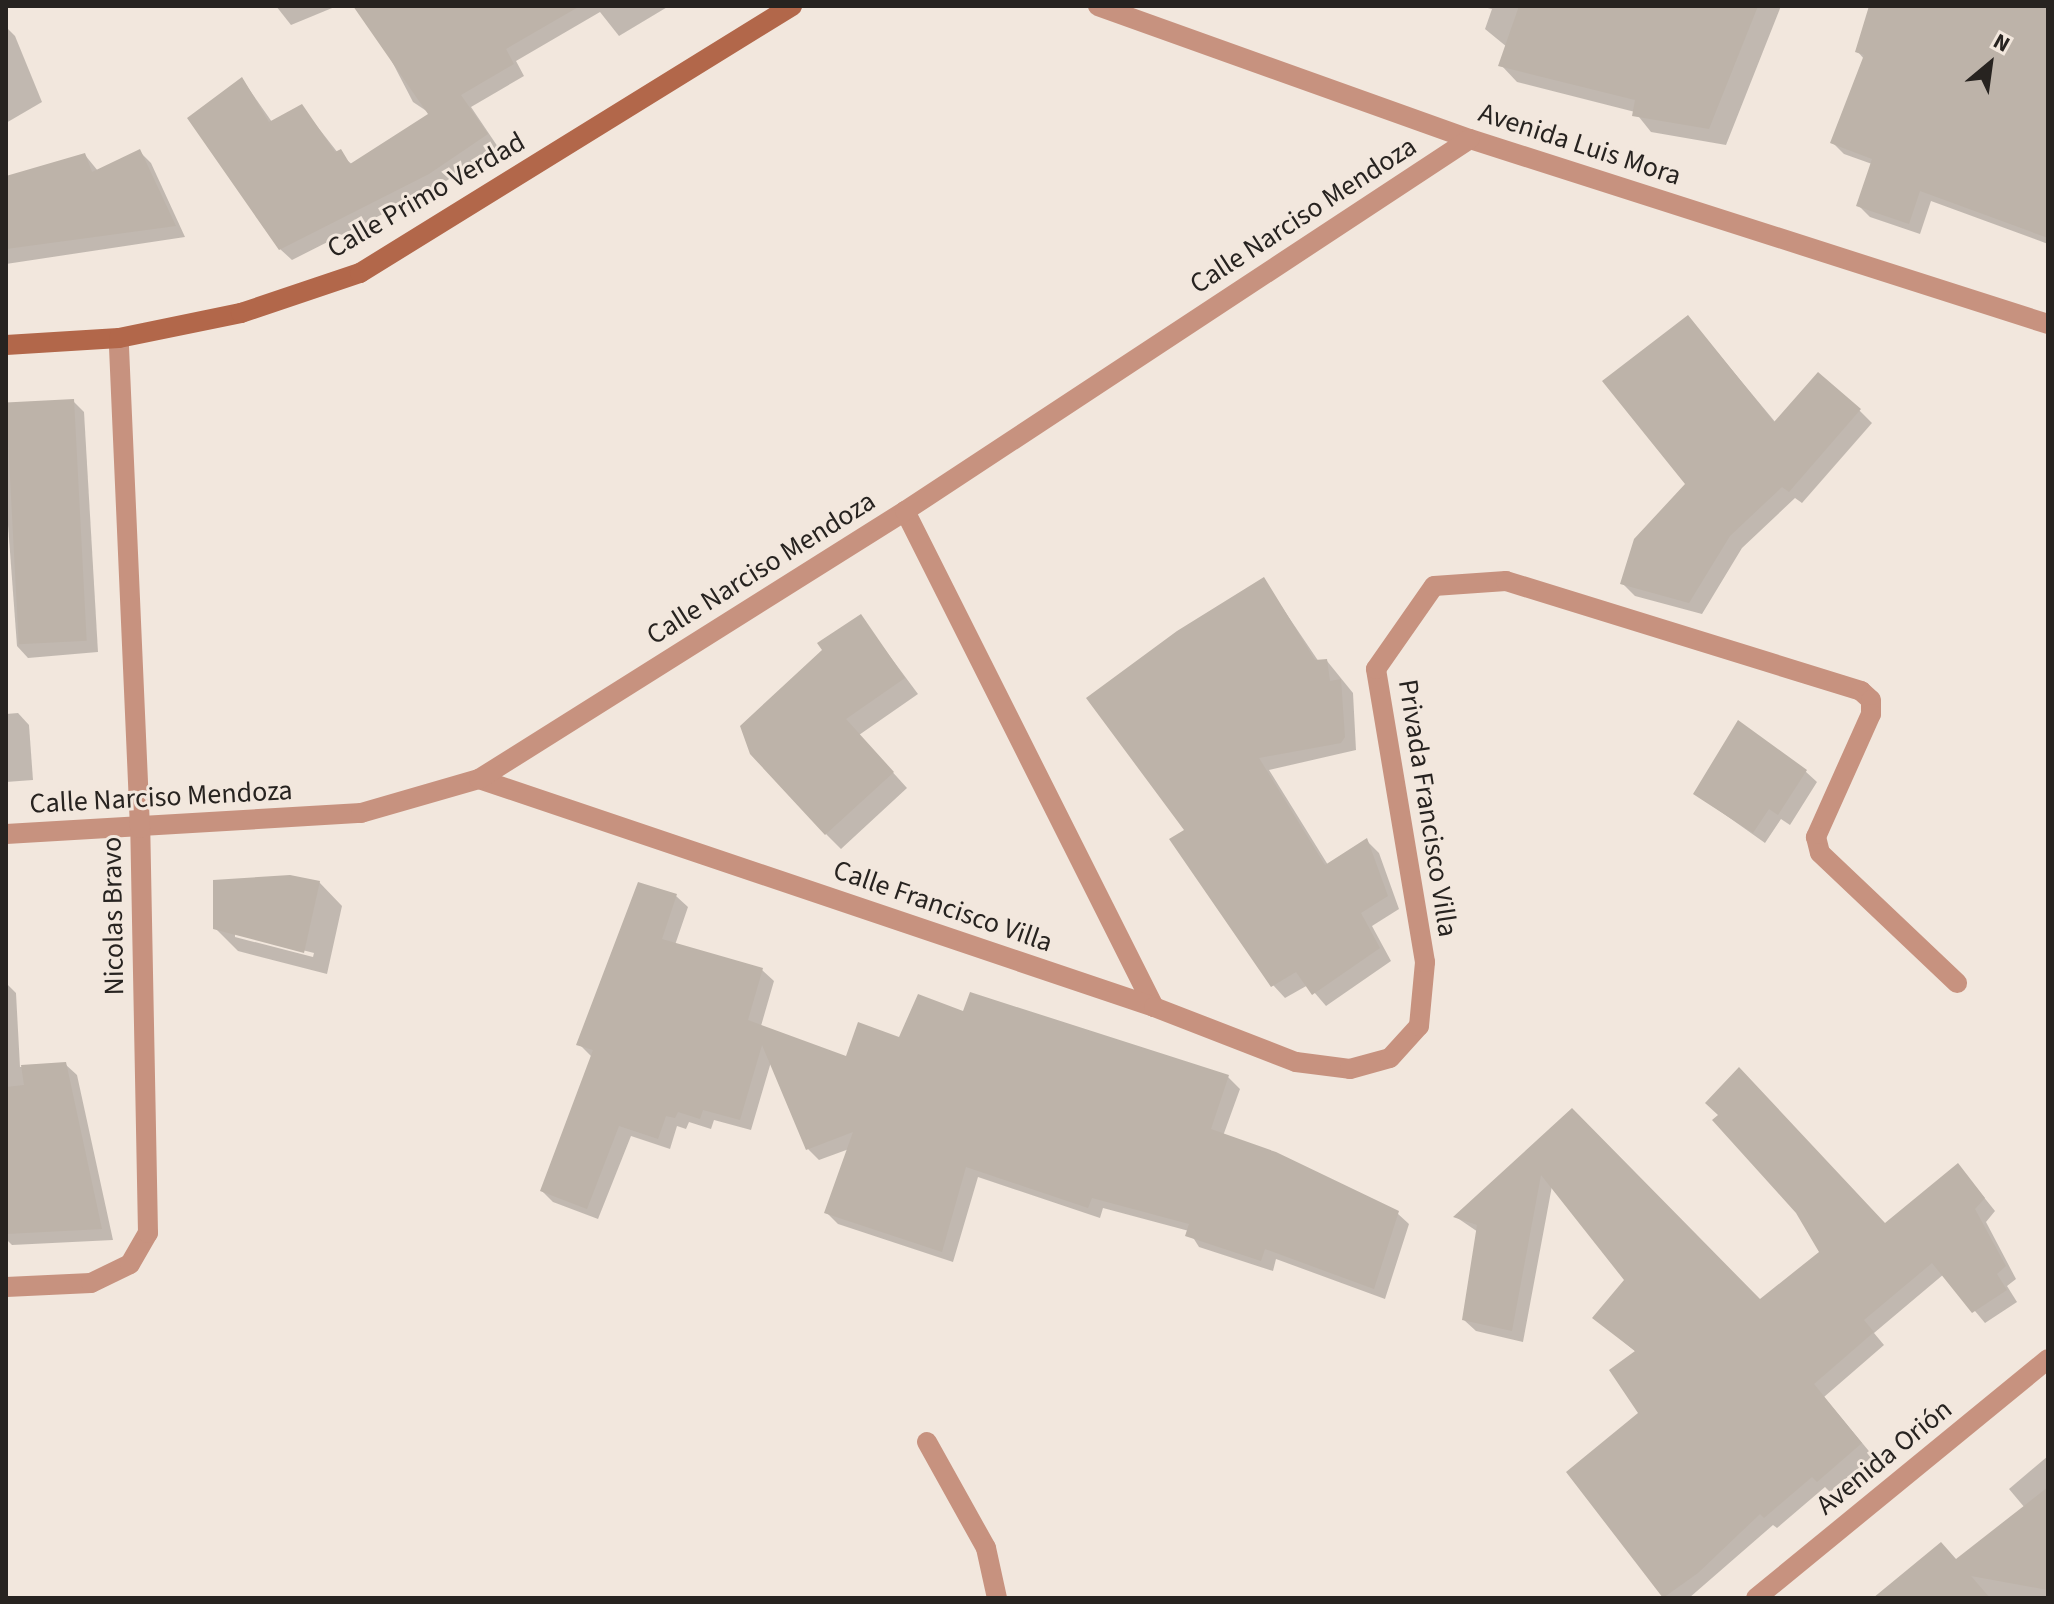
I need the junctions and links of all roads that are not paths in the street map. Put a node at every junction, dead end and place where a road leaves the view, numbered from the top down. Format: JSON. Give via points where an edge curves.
{"nodes":[{"id":1,"x":792,"y":6,"type":"edge"},
{"id":2,"x":1098,"y":6,"type":"edge"},
{"id":3,"x":1470,"y":139,"type":"junction"},
{"id":4,"x":2048,"y":324,"type":"edge"},
{"id":5,"x":119,"y":338,"type":"junction"},
{"id":6,"x":6,"y":345,"type":"edge"},
{"id":7,"x":905,"y":511,"type":"junction"},
{"id":8,"x":479,"y":779,"type":"junction"},
{"id":9,"x":140,"y":828,"type":"junction"},
{"id":10,"x":6,"y":834,"type":"edge"},
{"id":11,"x":1957,"y":983,"type":"dead end"},
{"id":12,"x":1154,"y":1007,"type":"junction"},
{"id":13,"x":1390,"y":1058,"type":"joint"},
{"id":14,"x":6,"y":1287,"type":"edge"},
{"id":15,"x":2048,"y":1359,"type":"edge"},
{"id":16,"x":927,"y":1442,"type":"dead end"},
{"id":17,"x":997,"y":1598,"type":"edge"},
{"id":18,"x":1756,"y":1598,"type":"edge"}],
"edges":[{"from":1,"to":5,"type":"street","name":"Calle Primo Verdad","via":[[360,273],[241,313]]},
{"from":2,"to":3,"type":"street","name":"Avenida Luis Mora"},
{"from":3,"to":4,"type":"street","name":"Avenida Luis Mora"},
{"from":3,"to":7,"type":"street","name":"Calle Narciso Mendoza"},
{"from":5,"to":6,"type":"street","name":"Calle Primo Verdad"},
{"from":5,"to":9,"type":"street","name":"Nicolas Bravo"},
{"from":7,"to":8,"type":"street","name":"Calle Narciso Mendoza"},
{"from":7,"to":12,"type":"street"},
{"from":8,"to":9,"type":"street","name":"Calle Narciso Mendoza","via":[[361,813]]},
{"from":8,"to":12,"type":"street","name":"Calle Francisco Villa"},
{"from":9,"to":10,"type":"street","name":"Calle Narciso Mendoza"},
{"from":9,"to":14,"type":"street","name":"Nicolas Bravo","via":[[148,1233],[130,1264],[91,1283]]},
{"from":11,"to":13,"type":"street","name":"Privada Francisco Villa","via":[[1820,853],[1816,837],[1871,714],[1871,700],[1861,691],[1506,581],[1434,586],[1376,669],[1425,962],[1419,1026]]},
{"from":12,"to":13,"type":"street","name":"Calle Francisco Villa","via":[[1296,1062],[1350,1069]]},
{"from":15,"to":18,"type":"street","name":"Avenida Orión"},
{"from":16,"to":17,"type":"street","via":[[986,1548]]}]}
